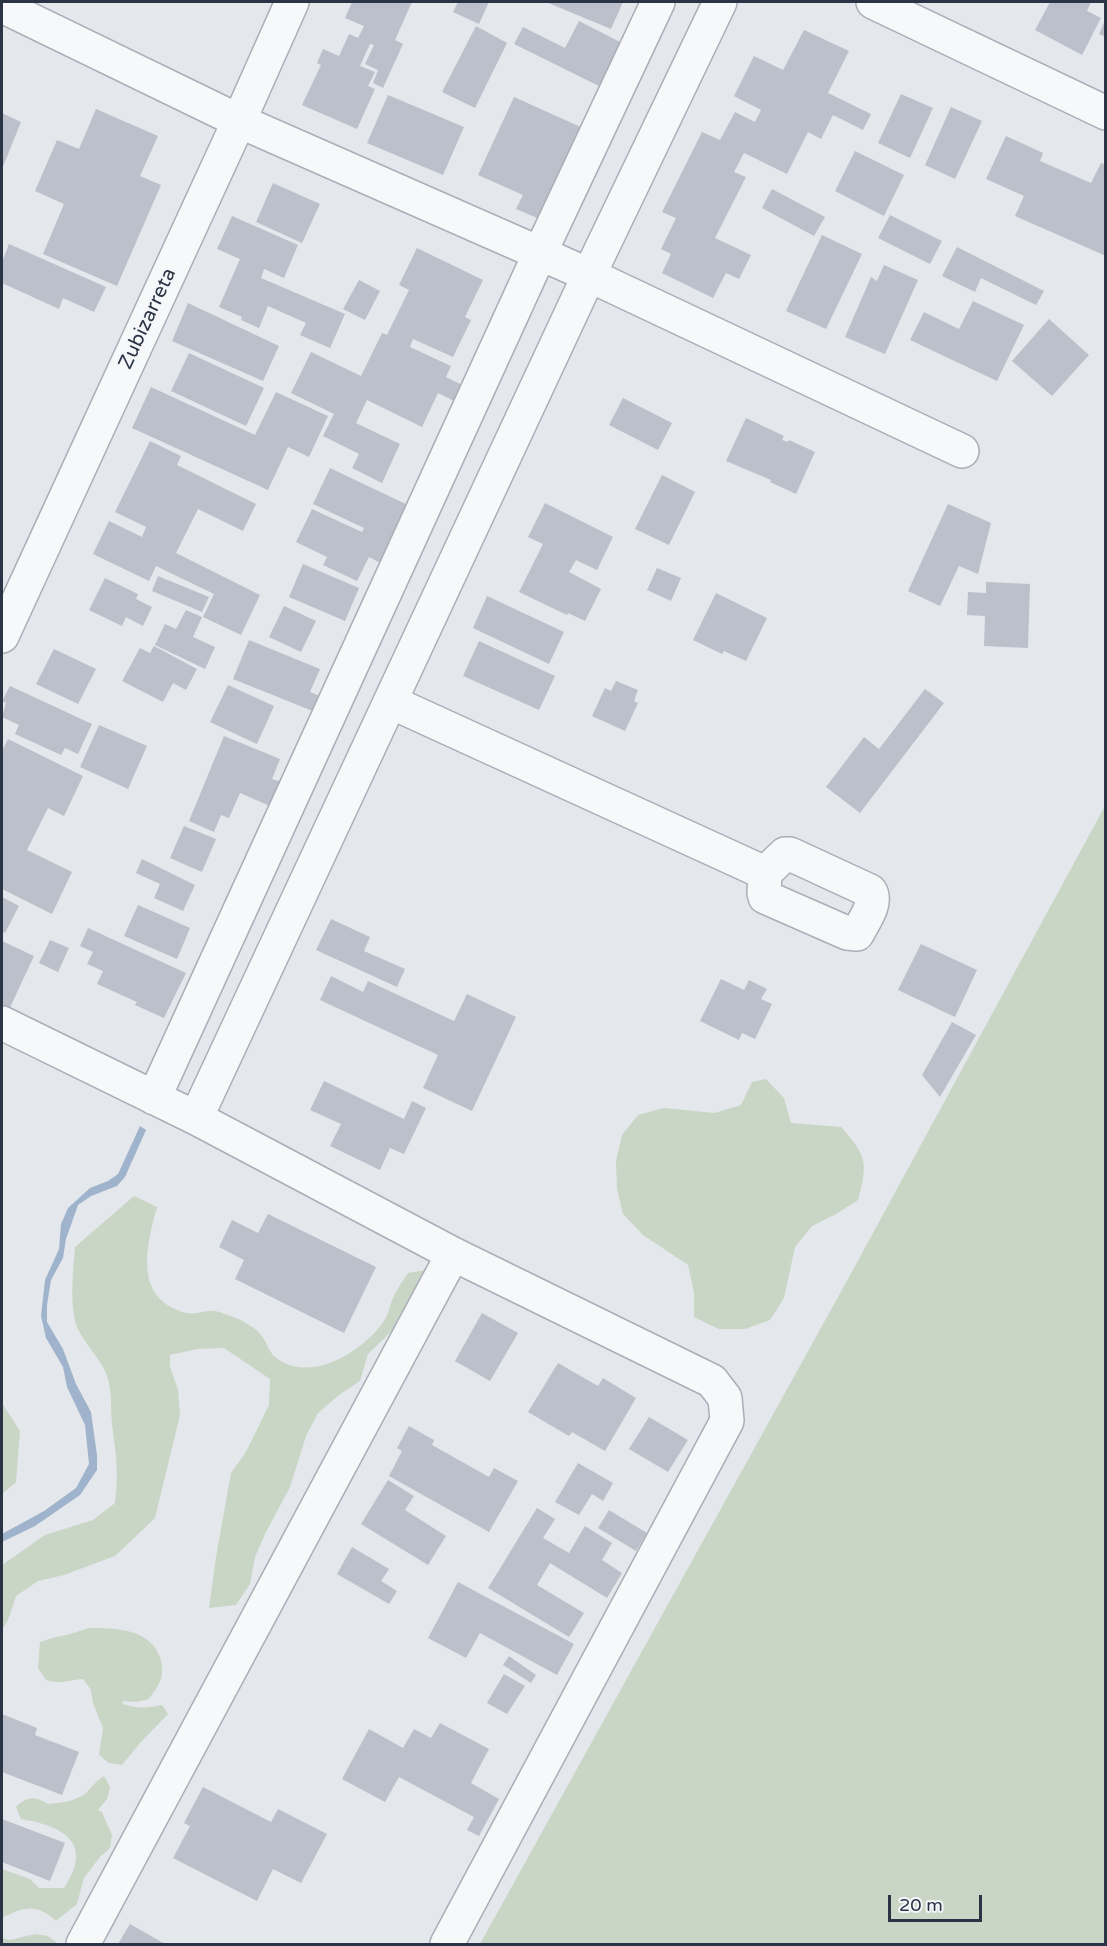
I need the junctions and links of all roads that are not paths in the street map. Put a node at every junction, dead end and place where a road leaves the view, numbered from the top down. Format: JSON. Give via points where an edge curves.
{"nodes":[{"id":1,"x":292,"y":2,"type":"edge"},
{"id":2,"x":658,"y":2,"type":"edge"},
{"id":3,"x":720,"y":2,"type":"edge"},
{"id":4,"x":873,"y":2,"type":"edge"},
{"id":5,"x":2,"y":6,"type":"edge"},
{"id":6,"x":1106,"y":113,"type":"edge"},
{"id":7,"x":239,"y":121,"type":"junction"},
{"id":8,"x":540,"y":253,"type":"junction"},
{"id":9,"x":589,"y":275,"type":"junction"},
{"id":10,"x":962,"y":451,"type":"dead end"},
{"id":11,"x":2,"y":636,"type":"edge"},
{"id":12,"x":392,"y":702,"type":"junction"},
{"id":13,"x":765,"y":873,"type":"dead end"},
{"id":14,"x":2,"y":1023,"type":"edge"},
{"id":15,"x":154,"y":1098,"type":"junction"},
{"id":16,"x":196,"y":1118,"type":"junction"},
{"id":17,"x":453,"y":1254,"type":"junction"},
{"id":18,"x":83,"y":1944,"type":"edge"},
{"id":19,"x":447,"y":1944,"type":"edge"}],
"edges":[{"from":1,"to":7,"type":"street","name":"Zubizarreta"},
{"from":2,"to":8,"type":"street"},
{"from":3,"to":9,"type":"street"},
{"from":4,"to":6,"type":"street"},
{"from":5,"to":7,"type":"street"},
{"from":7,"to":8,"type":"street"},
{"from":7,"to":11,"type":"street","name":"Zubizarreta"},
{"from":8,"to":9,"type":"street"},
{"from":8,"to":15,"type":"street"},
{"from":9,"to":10,"type":"street"},
{"from":9,"to":12,"type":"street"},
{"from":12,"to":13,"type":"street"},
{"from":12,"to":16,"type":"street"},
{"from":14,"to":15,"type":"street"},
{"from":15,"to":16,"type":"street"},
{"from":16,"to":17,"type":"street"},
{"from":17,"to":18,"type":"street"},
{"from":17,"to":19,"type":"street","via":[[712,1381],[724,1398],[727,1421]]}]}
